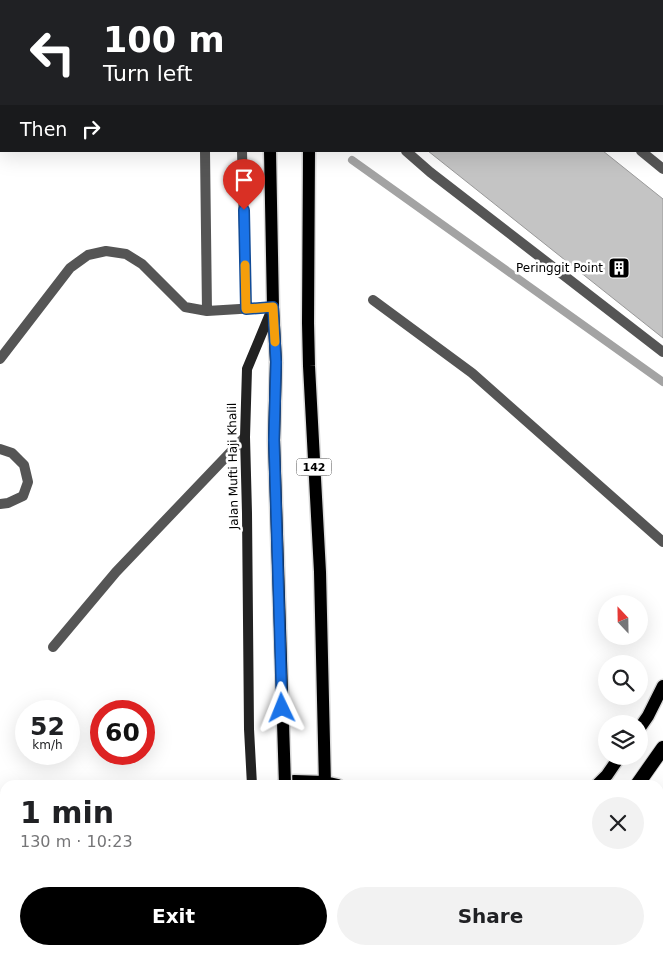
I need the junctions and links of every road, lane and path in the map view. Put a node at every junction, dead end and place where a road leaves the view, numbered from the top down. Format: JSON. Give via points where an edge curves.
{"nodes":[{"id":1,"x":205,"y":152,"type":"edge"},
{"id":2,"x":242,"y":152,"type":"edge"},
{"id":3,"x":270,"y":152,"type":"edge"},
{"id":4,"x":309,"y":152,"type":"edge"},
{"id":5,"x":407,"y":152,"type":"edge"},
{"id":6,"x":642,"y":152,"type":"edge"},
{"id":7,"x":663,"y":168,"type":"edge"},
{"id":8,"x":373,"y":300,"type":"dead end"},
{"id":9,"x":273,"y":307,"type":"junction"},
{"id":10,"x":246,"y":309,"type":"junction"},
{"id":11,"x":207,"y":311,"type":"junction"},
{"id":12,"x":663,"y":352,"type":"edge"},
{"id":13,"x":0,"y":359,"type":"edge"},
{"id":14,"x":245,"y":437,"type":"junction"},
{"id":15,"x":0,"y":449,"type":"edge"},
{"id":16,"x":0,"y":504,"type":"edge"},
{"id":17,"x":663,"y":542,"type":"edge"},
{"id":18,"x":53,"y":647,"type":"dead end"},
{"id":19,"x":663,"y":686,"type":"edge"},
{"id":20,"x":648,"y":716,"type":"edge"},
{"id":21,"x":663,"y":748,"type":"edge"},
{"id":22,"x":614,"y":765,"type":"edge"},
{"id":23,"x":252,"y":780,"type":"edge"},
{"id":24,"x":283,"y":780,"type":"edge"},
{"id":25,"x":325,"y":780,"type":"edge"},
{"id":26,"x":603,"y":780,"type":"edge"},
{"id":27,"x":641,"y":780,"type":"edge"}],
"edges":[{"from":1,"to":11,"type":"street"},
{"from":2,"to":10,"type":"street"},
{"from":3,"to":9,"type":"main road","name":"Jalan Mufti Haji Khalil"},
{"from":4,"to":25,"type":"main road","number":"142","via":[[308,332],[320,572]]},
{"from":5,"to":12,"type":"street"},
{"from":6,"to":7,"type":"street"},
{"from":8,"to":17,"type":"street","via":[[472,373]]},
{"from":9,"to":10,"type":"street"},
{"from":9,"to":14,"type":"main road","name":"Jalan Mufti Haji Khalil","via":[[247,369]]},
{"from":9,"to":24,"type":"main road","bridge":true},
{"from":10,"to":11,"type":"street"},
{"from":11,"to":13,"type":"street","via":[[185,306],[142,264],[126,254],[106,251],[88,255],[70,268]]},
{"from":14,"to":18,"type":"street","via":[[116,572]]},
{"from":14,"to":23,"type":"main road","name":"Jalan Mufti Haji Khalil"},
{"from":15,"to":16,"type":"street","via":[[12,453],[24,465],[28,482],[23,496]]},
{"from":19,"to":20,"type":"main road"},
{"from":21,"to":27,"type":"highway"},
{"from":22,"to":26,"type":"main road"}]}
